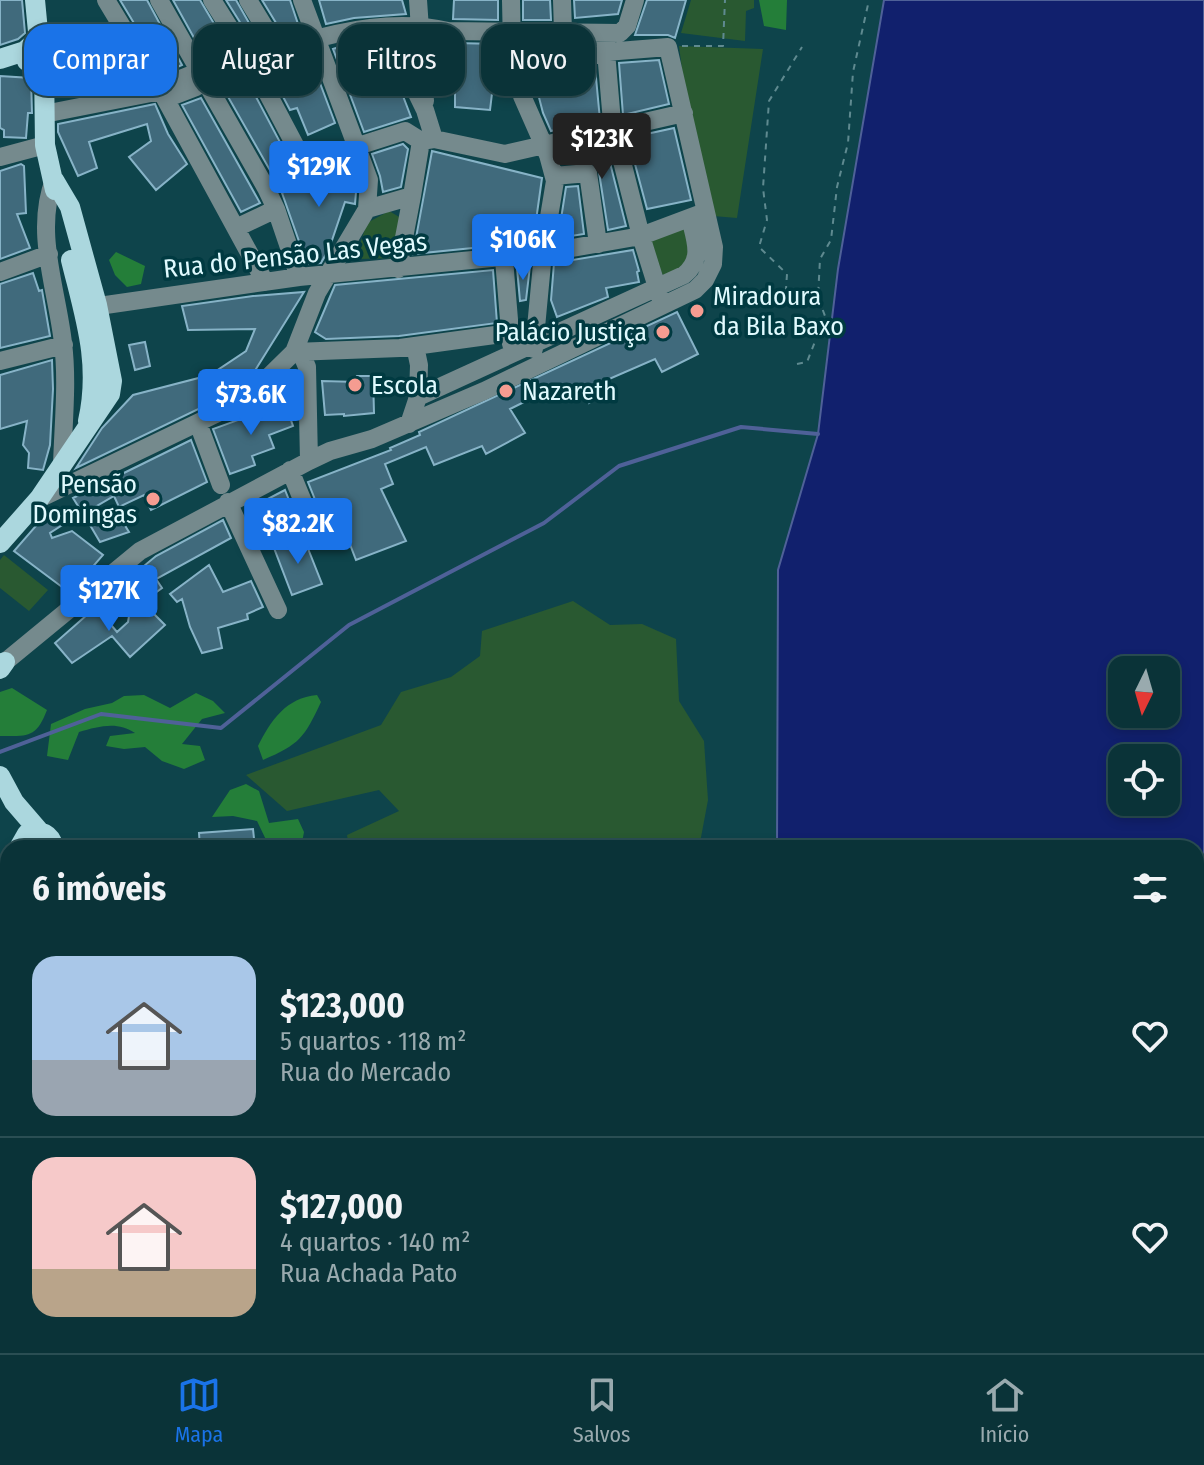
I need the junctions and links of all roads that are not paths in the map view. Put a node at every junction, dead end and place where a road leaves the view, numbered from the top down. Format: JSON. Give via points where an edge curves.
{"nodes":[{"id":1,"x":35,"y":0,"type":"edge"},
{"id":2,"x":106,"y":0,"type":"edge"},
{"id":3,"x":159,"y":0,"type":"edge"},
{"id":4,"x":212,"y":0,"type":"edge"},
{"id":5,"x":248,"y":0,"type":"edge"},
{"id":6,"x":302,"y":0,"type":"edge"},
{"id":7,"x":418,"y":0,"type":"edge"},
{"id":8,"x":511,"y":0,"type":"edge"},
{"id":9,"x":562,"y":0,"type":"edge"},
{"id":10,"x":635,"y":0,"type":"edge"},
{"id":11,"x":33,"y":24,"type":"edge"},
{"id":12,"x":121,"y":24,"type":"edge"},
{"id":13,"x":227,"y":24,"type":"edge"},
{"id":14,"x":263,"y":24,"type":"edge"},
{"id":15,"x":311,"y":24,"type":"edge"},
{"id":16,"x":421,"y":24,"type":"edge"},
{"id":17,"x":512,"y":24,"type":"edge"},
{"id":18,"x":563,"y":24,"type":"edge"},
{"id":19,"x":595,"y":40,"type":"edge"},
{"id":20,"x":605,"y":43,"type":"junction"},
{"id":21,"x":595,"y":47,"type":"edge"},
{"id":22,"x":24,"y":49,"type":"edge"},
{"id":23,"x":322,"y":53,"type":"edge"},
{"id":24,"x":193,"y":58,"type":"edge"},
{"id":25,"x":0,"y":59,"type":"edge"},
{"id":26,"x":44,"y":96,"type":"edge"},
{"id":27,"x":136,"y":96,"type":"edge"},
{"id":28,"x":164,"y":96,"type":"edge"},
{"id":29,"x":215,"y":96,"type":"edge"},
{"id":30,"x":269,"y":96,"type":"edge"},
{"id":31,"x":418,"y":96,"type":"edge"},
{"id":32,"x":424,"y":96,"type":"edge"},
{"id":33,"x":522,"y":96,"type":"edge"},
{"id":34,"x":425,"y":110,"type":"junction"},
{"id":35,"x":684,"y":113,"type":"junction"},
{"id":36,"x":44,"y":114,"type":"junction"},
{"id":37,"x":613,"y":129,"type":"junction"},
{"id":38,"x":428,"y":140,"type":"junction"},
{"id":39,"x":45,"y":145,"type":"junction"},
{"id":40,"x":358,"y":146,"type":"junction"},
{"id":41,"x":544,"y":146,"type":"junction"},
{"id":42,"x":0,"y":157,"type":"edge"},
{"id":43,"x":623,"y":167,"type":"junction"},
{"id":44,"x":588,"y":173,"type":"junction"},
{"id":45,"x":554,"y":176,"type":"junction"},
{"id":46,"x":54,"y":180,"type":"junction"},
{"id":47,"x":266,"y":188,"type":"junction"},
{"id":48,"x":412,"y":196,"type":"junction"},
{"id":49,"x":276,"y":209,"type":"junction"},
{"id":50,"x":367,"y":209,"type":"junction"},
{"id":51,"x":697,"y":215,"type":"junction"},
{"id":52,"x":236,"y":228,"type":"junction"},
{"id":53,"x":641,"y":236,"type":"junction"},
{"id":54,"x":598,"y":244,"type":"junction"},
{"id":55,"x":543,"y":253,"type":"junction"},
{"id":56,"x":49,"y":254,"type":"junction"},
{"id":57,"x":504,"y":259,"type":"junction"},
{"id":58,"x":398,"y":269,"type":"junction"},
{"id":59,"x":0,"y":272,"type":"edge"},
{"id":60,"x":329,"y":275,"type":"junction"},
{"id":61,"x":299,"y":277,"type":"junction"},
{"id":62,"x":265,"y":282,"type":"junction"},
{"id":63,"x":657,"y":288,"type":"junction"},
{"id":64,"x":90,"y":307,"type":"junction"},
{"id":65,"x":663,"y":307,"type":"junction"},
{"id":66,"x":510,"y":333,"type":"junction"},
{"id":67,"x":535,"y":342,"type":"junction"},
{"id":68,"x":64,"y":345,"type":"junction"},
{"id":69,"x":415,"y":346,"type":"junction"},
{"id":70,"x":294,"y":352,"type":"junction"},
{"id":71,"x":512,"y":352,"type":"junction"},
{"id":72,"x":0,"y":361,"type":"edge"},
{"id":73,"x":532,"y":368,"type":"junction"},
{"id":74,"x":418,"y":397,"type":"junction"},
{"id":75,"x":198,"y":423,"type":"junction"},
{"id":76,"x":409,"y":424,"type":"junction"},
{"id":77,"x":309,"y":461,"type":"junction"},
{"id":78,"x":62,"y":466,"type":"junction"},
{"id":79,"x":290,"y":470,"type":"junction"},
{"id":80,"x":224,"y":494,"type":"junction"},
{"id":81,"x":39,"y":499,"type":"junction"},
{"id":82,"x":294,"y":532,"type":"dead end"},
{"id":83,"x":0,"y":543,"type":"edge"},
{"id":84,"x":278,"y":610,"type":"dead end"},
{"id":85,"x":2,"y":665,"type":"edge"},
{"id":86,"x":7,"y":789,"type":"edge"},
{"id":87,"x":27,"y":839,"type":"edge"},
{"id":88,"x":51,"y":840,"type":"edge"}],
"edges":[{"from":1,"to":11,"type":"main road"},
{"from":2,"to":12,"type":"street"},
{"from":3,"to":24,"type":"street"},
{"from":4,"to":13,"type":"street"},
{"from":5,"to":14,"type":"street"},
{"from":6,"to":15,"type":"street"},
{"from":7,"to":16,"type":"street"},
{"from":8,"to":17,"type":"street"},
{"from":9,"to":18,"type":"street"},
{"from":10,"to":20,"type":"street","via":[[627,26]]},
{"from":19,"to":20,"type":"street"},
{"from":20,"to":21,"type":"street"},
{"from":20,"to":35,"type":"street","via":[[668,47]]},
{"from":20,"to":37,"type":"street"},
{"from":22,"to":25,"type":"main road"},
{"from":23,"to":40,"type":"street"},
{"from":26,"to":36,"type":"main road"},
{"from":27,"to":36,"type":"street"},
{"from":28,"to":52,"type":"street"},
{"from":29,"to":47,"type":"street"},
{"from":30,"to":47,"type":"street","via":[[306,166]]},
{"from":31,"to":34,"type":"street"},
{"from":32,"to":34,"type":"street"},
{"from":33,"to":41,"type":"street"},
{"from":34,"to":38,"type":"street"},
{"from":35,"to":37,"type":"street"},
{"from":35,"to":51,"type":"street"},
{"from":36,"to":39,"type":"main road"},
{"from":37,"to":41,"type":"street"},
{"from":37,"to":43,"type":"street"},
{"from":38,"to":40,"type":"street","via":[[405,131]]},
{"from":38,"to":41,"type":"street","via":[[505,154]]},
{"from":38,"to":48,"type":"street"},
{"from":39,"to":42,"type":"street"},
{"from":39,"to":46,"type":"main road"},
{"from":40,"to":50,"type":"street","via":[[369,180]]},
{"from":41,"to":45,"type":"street"},
{"from":43,"to":44,"type":"street"},
{"from":43,"to":53,"type":"street"},
{"from":44,"to":45,"type":"street"},
{"from":44,"to":54,"type":"street"},
{"from":45,"to":55,"type":"street"},
{"from":46,"to":56,"type":"street","via":[[46,200]]},
{"from":46,"to":64,"type":"main road"},
{"from":47,"to":49,"type":"street"},
{"from":48,"to":50,"type":"street"},
{"from":48,"to":58,"type":"street"},
{"from":49,"to":52,"type":"street"},
{"from":49,"to":61,"type":"street"},
{"from":50,"to":60,"type":"street"},
{"from":51,"to":53,"type":"street","name":"Rua do Pensão Las Vegas"},
{"from":51,"to":63,"type":"street","via":[[693,268]]},
{"from":51,"to":65,"type":"street","via":[[714,247],[713,264],[695,290]]},
{"from":52,"to":62,"type":"street"},
{"from":53,"to":54,"type":"street","name":"Rua do Pensão Las Vegas"},
{"from":53,"to":63,"type":"street"},
{"from":54,"to":55,"type":"street","name":"Rua do Pensão Las Vegas"},
{"from":55,"to":57,"type":"street","name":"Rua do Pensão Las Vegas"},
{"from":55,"to":67,"type":"street"},
{"from":56,"to":59,"type":"street"},
{"from":56,"to":68,"type":"street"},
{"from":57,"to":58,"type":"street","name":"Rua do Pensão Las Vegas"},
{"from":57,"to":66,"type":"street"},
{"from":58,"to":60,"type":"street","name":"Rua do Pensão Las Vegas"},
{"from":60,"to":61,"type":"street","name":"Rua do Pensão Las Vegas"},
{"from":60,"to":70,"type":"street"},
{"from":61,"to":62,"type":"street","name":"Rua do Pensão Las Vegas"},
{"from":62,"to":64,"type":"street","name":"Rua do Pensão Las Vegas"},
{"from":63,"to":65,"type":"street"},
{"from":63,"to":67,"type":"street"},
{"from":64,"to":78,"type":"main road","via":[[112,381],[110,394]]},
{"from":65,"to":73,"type":"street"},
{"from":66,"to":69,"type":"street"},
{"from":66,"to":71,"type":"street"},
{"from":67,"to":71,"type":"street"},
{"from":67,"to":73,"type":"street"},
{"from":68,"to":72,"type":"street"},
{"from":68,"to":78,"type":"street"},
{"from":69,"to":70,"type":"street"},
{"from":69,"to":74,"type":"street"},
{"from":70,"to":75,"type":"street","via":[[245,400]]},
{"from":70,"to":77,"type":"street","via":[[302,355],[307,367]]},
{"from":71,"to":74,"type":"street"},
{"from":73,"to":76,"type":"street"},
{"from":74,"to":76,"type":"street"},
{"from":75,"to":80,"type":"street"},
{"from":75,"to":81,"type":"street"},
{"from":76,"to":77,"type":"street"},
{"from":77,"to":79,"type":"street"},
{"from":78,"to":81,"type":"main road"},
{"from":79,"to":80,"type":"street"},
{"from":79,"to":82,"type":"street","via":[[313,526]]},
{"from":80,"to":84,"type":"street"},
{"from":80,"to":85,"type":"street","via":[[140,551]]},
{"from":81,"to":83,"type":"main road"},
{"from":86,"to":87,"type":"main road"},
{"from":87,"to":88,"type":"main road"}]}
